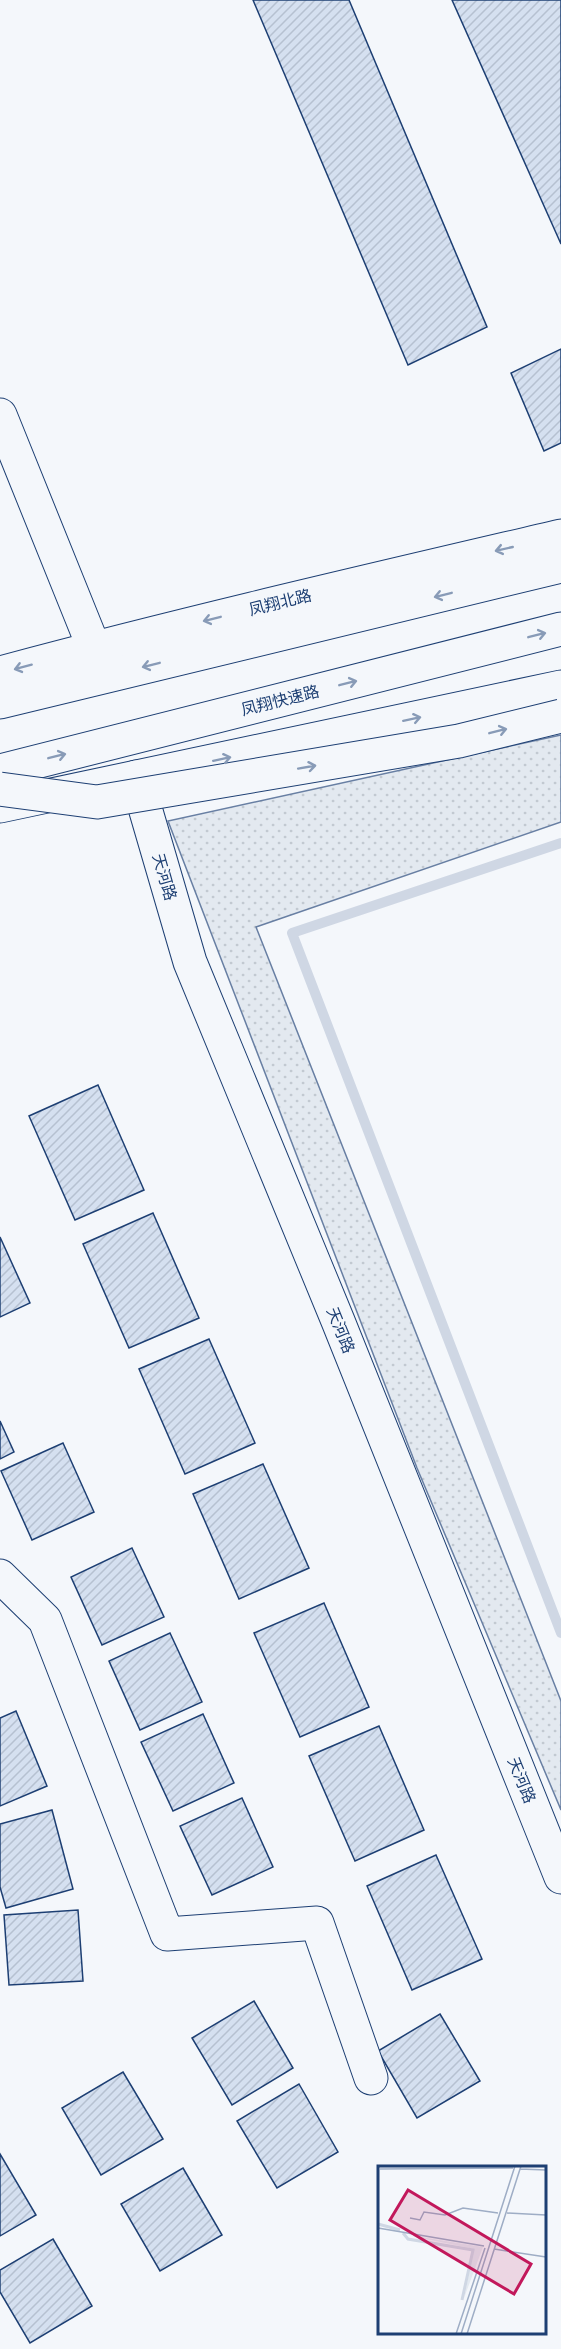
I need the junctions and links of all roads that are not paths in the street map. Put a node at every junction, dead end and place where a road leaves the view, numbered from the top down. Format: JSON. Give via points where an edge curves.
{"nodes":[{"id":1,"x":0,"y":415,"type":"edge"},
{"id":2,"x":561,"y":536,"type":"edge"},
{"id":3,"x":561,"y":566,"type":"edge"},
{"id":4,"x":561,"y":629,"type":"edge"},
{"id":5,"x":94,"y":648,"type":"junction"},
{"id":6,"x":0,"y":674,"type":"edge"},
{"id":7,"x":561,"y":687,"type":"edge"},
{"id":8,"x":0,"y":702,"type":"edge"},
{"id":9,"x":561,"y":716,"type":"edge"},
{"id":10,"x":0,"y":771,"type":"edge"},
{"id":11,"x":136,"y":777,"type":"junction"},
{"id":12,"x":0,"y":789,"type":"edge"},
{"id":13,"x":0,"y":806,"type":"edge"},
{"id":14,"x":0,"y":1576,"type":"edge"},
{"id":15,"x":561,"y":1877,"type":"edge"},
{"id":16,"x":371,"y":2078,"type":"dead end"}],
"edges":[{"from":1,"to":5,"type":"main road"},
{"from":2,"to":5,"type":"main road","name":"凤翔北路","one_way":true},
{"from":3,"to":8,"type":"main road","one_way":true},
{"from":10,"to":4,"type":"main road","name":"凤翔快速路","one_way":true},
{"from":5,"to":6,"type":"main road","name":"凤翔北路","one_way":true},
{"from":11,"to":7,"type":"main road","one_way":true},
{"from":12,"to":9,"type":"main road","one_way":true,"bridge":true,"via":[[97,802],[459,741]]},
{"from":11,"to":13,"type":"main road"},
{"from":11,"to":15,"type":"main road","name":"天河路","via":[[190,962]]},
{"from":14,"to":16,"type":"main road","via":[[45,1620],[167,1934],[317,1923]]}]}
